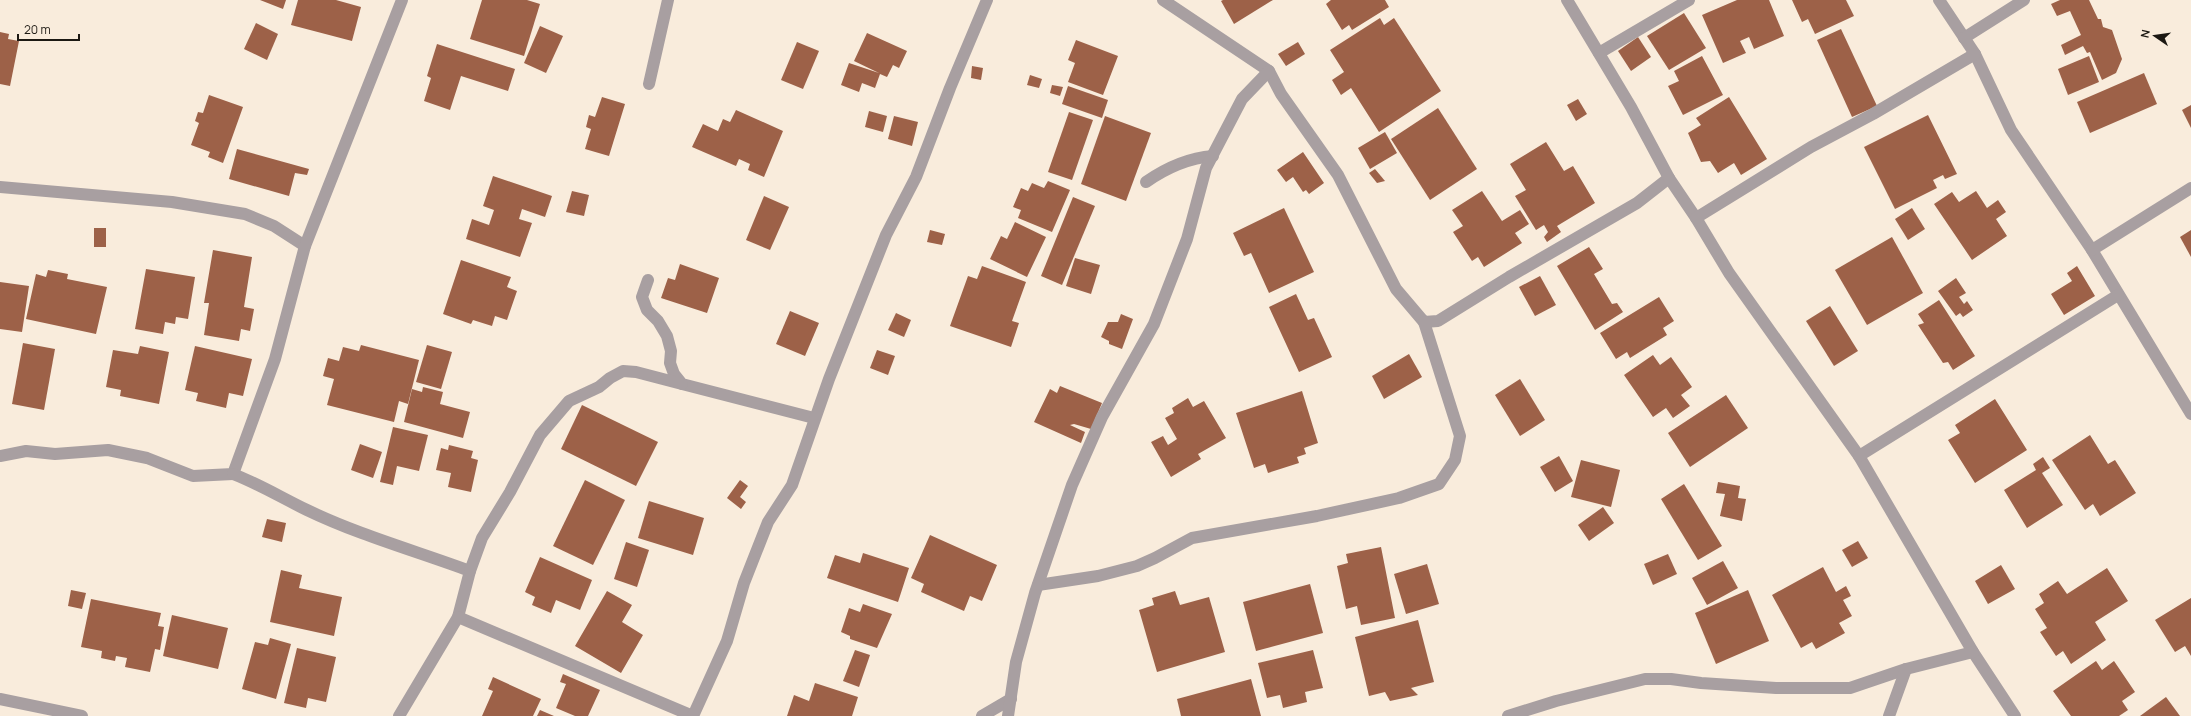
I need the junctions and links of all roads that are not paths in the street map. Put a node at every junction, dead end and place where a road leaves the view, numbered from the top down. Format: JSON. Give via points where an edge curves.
{"nodes":[{"id":1,"x":402,"y":0,"type":"edge"},
{"id":2,"x":668,"y":0,"type":"edge"},
{"id":3,"x":987,"y":0,"type":"edge"},
{"id":4,"x":1163,"y":0,"type":"edge"},
{"id":5,"x":1566,"y":0,"type":"edge"},
{"id":6,"x":1689,"y":0,"type":"edge"},
{"id":7,"x":1939,"y":0,"type":"edge"},
{"id":8,"x":2024,"y":0,"type":"edge"},
{"id":9,"x":1964,"y":38,"type":"junction"},
{"id":10,"x":1599,"y":53,"type":"junction"},
{"id":11,"x":1976,"y":54,"type":"junction"},
{"id":12,"x":1269,"y":71,"type":"junction"},
{"id":13,"x":649,"y":84,"type":"dead end"},
{"id":14,"x":1213,"y":156,"type":"junction"},
{"id":15,"x":1669,"y":178,"type":"junction"},
{"id":16,"x":1146,"y":182,"type":"dead end"},
{"id":17,"x":0,"y":187,"type":"edge"},
{"id":18,"x":2191,"y":188,"type":"edge"},
{"id":19,"x":1696,"y":218,"type":"junction"},
{"id":20,"x":305,"y":246,"type":"junction"},
{"id":21,"x":2092,"y":250,"type":"junction"},
{"id":22,"x":648,"y":280,"type":"dead end"},
{"id":23,"x":2118,"y":295,"type":"junction"},
{"id":24,"x":1424,"y":322,"type":"junction"},
{"id":25,"x":682,"y":384,"type":"junction"},
{"id":26,"x":2191,"y":414,"type":"edge"},
{"id":27,"x":814,"y":418,"type":"junction"},
{"id":28,"x":0,"y":456,"type":"edge"},
{"id":29,"x":1860,"y":456,"type":"junction"},
{"id":30,"x":233,"y":474,"type":"junction"},
{"id":31,"x":470,"y":571,"type":"junction"},
{"id":32,"x":1038,"y":585,"type":"junction"},
{"id":33,"x":458,"y":617,"type":"junction"},
{"id":34,"x":1974,"y":652,"type":"junction"},
{"id":35,"x":1906,"y":669,"type":"junction"},
{"id":36,"x":0,"y":699,"type":"edge"},
{"id":37,"x":1011,"y":699,"type":"junction"},
{"id":38,"x":82,"y":716,"type":"edge"},
{"id":39,"x":399,"y":716,"type":"edge"},
{"id":40,"x":693,"y":716,"type":"edge"},
{"id":41,"x":982,"y":716,"type":"edge"},
{"id":42,"x":1008,"y":716,"type":"edge"},
{"id":43,"x":1508,"y":716,"type":"edge"},
{"id":44,"x":1889,"y":716,"type":"edge"},
{"id":45,"x":2015,"y":716,"type":"edge"}],
"edges":[{"from":1,"to":20,"type":"street"},
{"from":2,"to":13,"type":"street"},
{"from":3,"to":27,"type":"street","via":[[916,177],[886,235]]},
{"from":4,"to":12,"type":"street"},
{"from":5,"to":10,"type":"street"},
{"from":6,"to":10,"type":"street"},
{"from":7,"to":9,"type":"street"},
{"from":8,"to":9,"type":"street"},
{"from":9,"to":11,"type":"street"},
{"from":10,"to":15,"type":"street"},
{"from":11,"to":19,"type":"street","via":[[1811,147]]},
{"from":11,"to":21,"type":"street","via":[[2012,130]]},
{"from":12,"to":14,"type":"street","via":[[1242,99]]},
{"from":12,"to":24,"type":"street","via":[[1281,94],[1338,176],[1396,289]]},
{"from":14,"to":16,"type":"street","via":[[1198,157],[1163,170]]},
{"from":14,"to":32,"type":"street","via":[[1206,168],[1187,239],[1154,324],[1102,416],[1072,485]]},
{"from":15,"to":19,"type":"street"},
{"from":15,"to":24,"type":"street","via":[[1637,203],[1438,321]]},
{"from":17,"to":20,"type":"street","via":[[172,202],[245,214],[274,226]]},
{"from":18,"to":21,"type":"street"},
{"from":19,"to":29,"type":"street","via":[[1729,273]]},
{"from":20,"to":30,"type":"street","via":[[275,359]]},
{"from":21,"to":23,"type":"street"},
{"from":22,"to":25,"type":"street","via":[[642,297],[647,310],[658,321],[667,336],[671,352],[670,363]]},
{"from":23,"to":26,"type":"street"},
{"from":23,"to":29,"type":"street"},
{"from":24,"to":32,"type":"street","via":[[1460,436],[1455,460],[1439,484],[1399,498],[1317,516],[1192,538],[1137,566],[1098,576]]},
{"from":25,"to":27,"type":"street"},
{"from":25,"to":31,"type":"street","via":[[623,371],[599,387],[569,401],[540,435],[482,538]]},
{"from":27,"to":40,"type":"street","via":[[792,485],[768,522],[744,583],[727,641]]},
{"from":28,"to":30,"type":"street","via":[[26,451],[55,454],[108,450],[147,458],[193,476]]},
{"from":29,"to":34,"type":"street"},
{"from":30,"to":31,"type":"street","via":[[307,510]]},
{"from":31,"to":33,"type":"street"},
{"from":32,"to":37,"type":"street","via":[[1016,662]]},
{"from":33,"to":39,"type":"street"},
{"from":33,"to":40,"type":"street"},
{"from":34,"to":35,"type":"street"},
{"from":34,"to":45,"type":"street"},
{"from":35,"to":43,"type":"street","via":[[1850,688],[1776,688],[1700,683],[1671,678],[1645,679]]},
{"from":35,"to":44,"type":"street"},
{"from":36,"to":38,"type":"street"},
{"from":37,"to":41,"type":"street"},
{"from":37,"to":42,"type":"street"}]}
